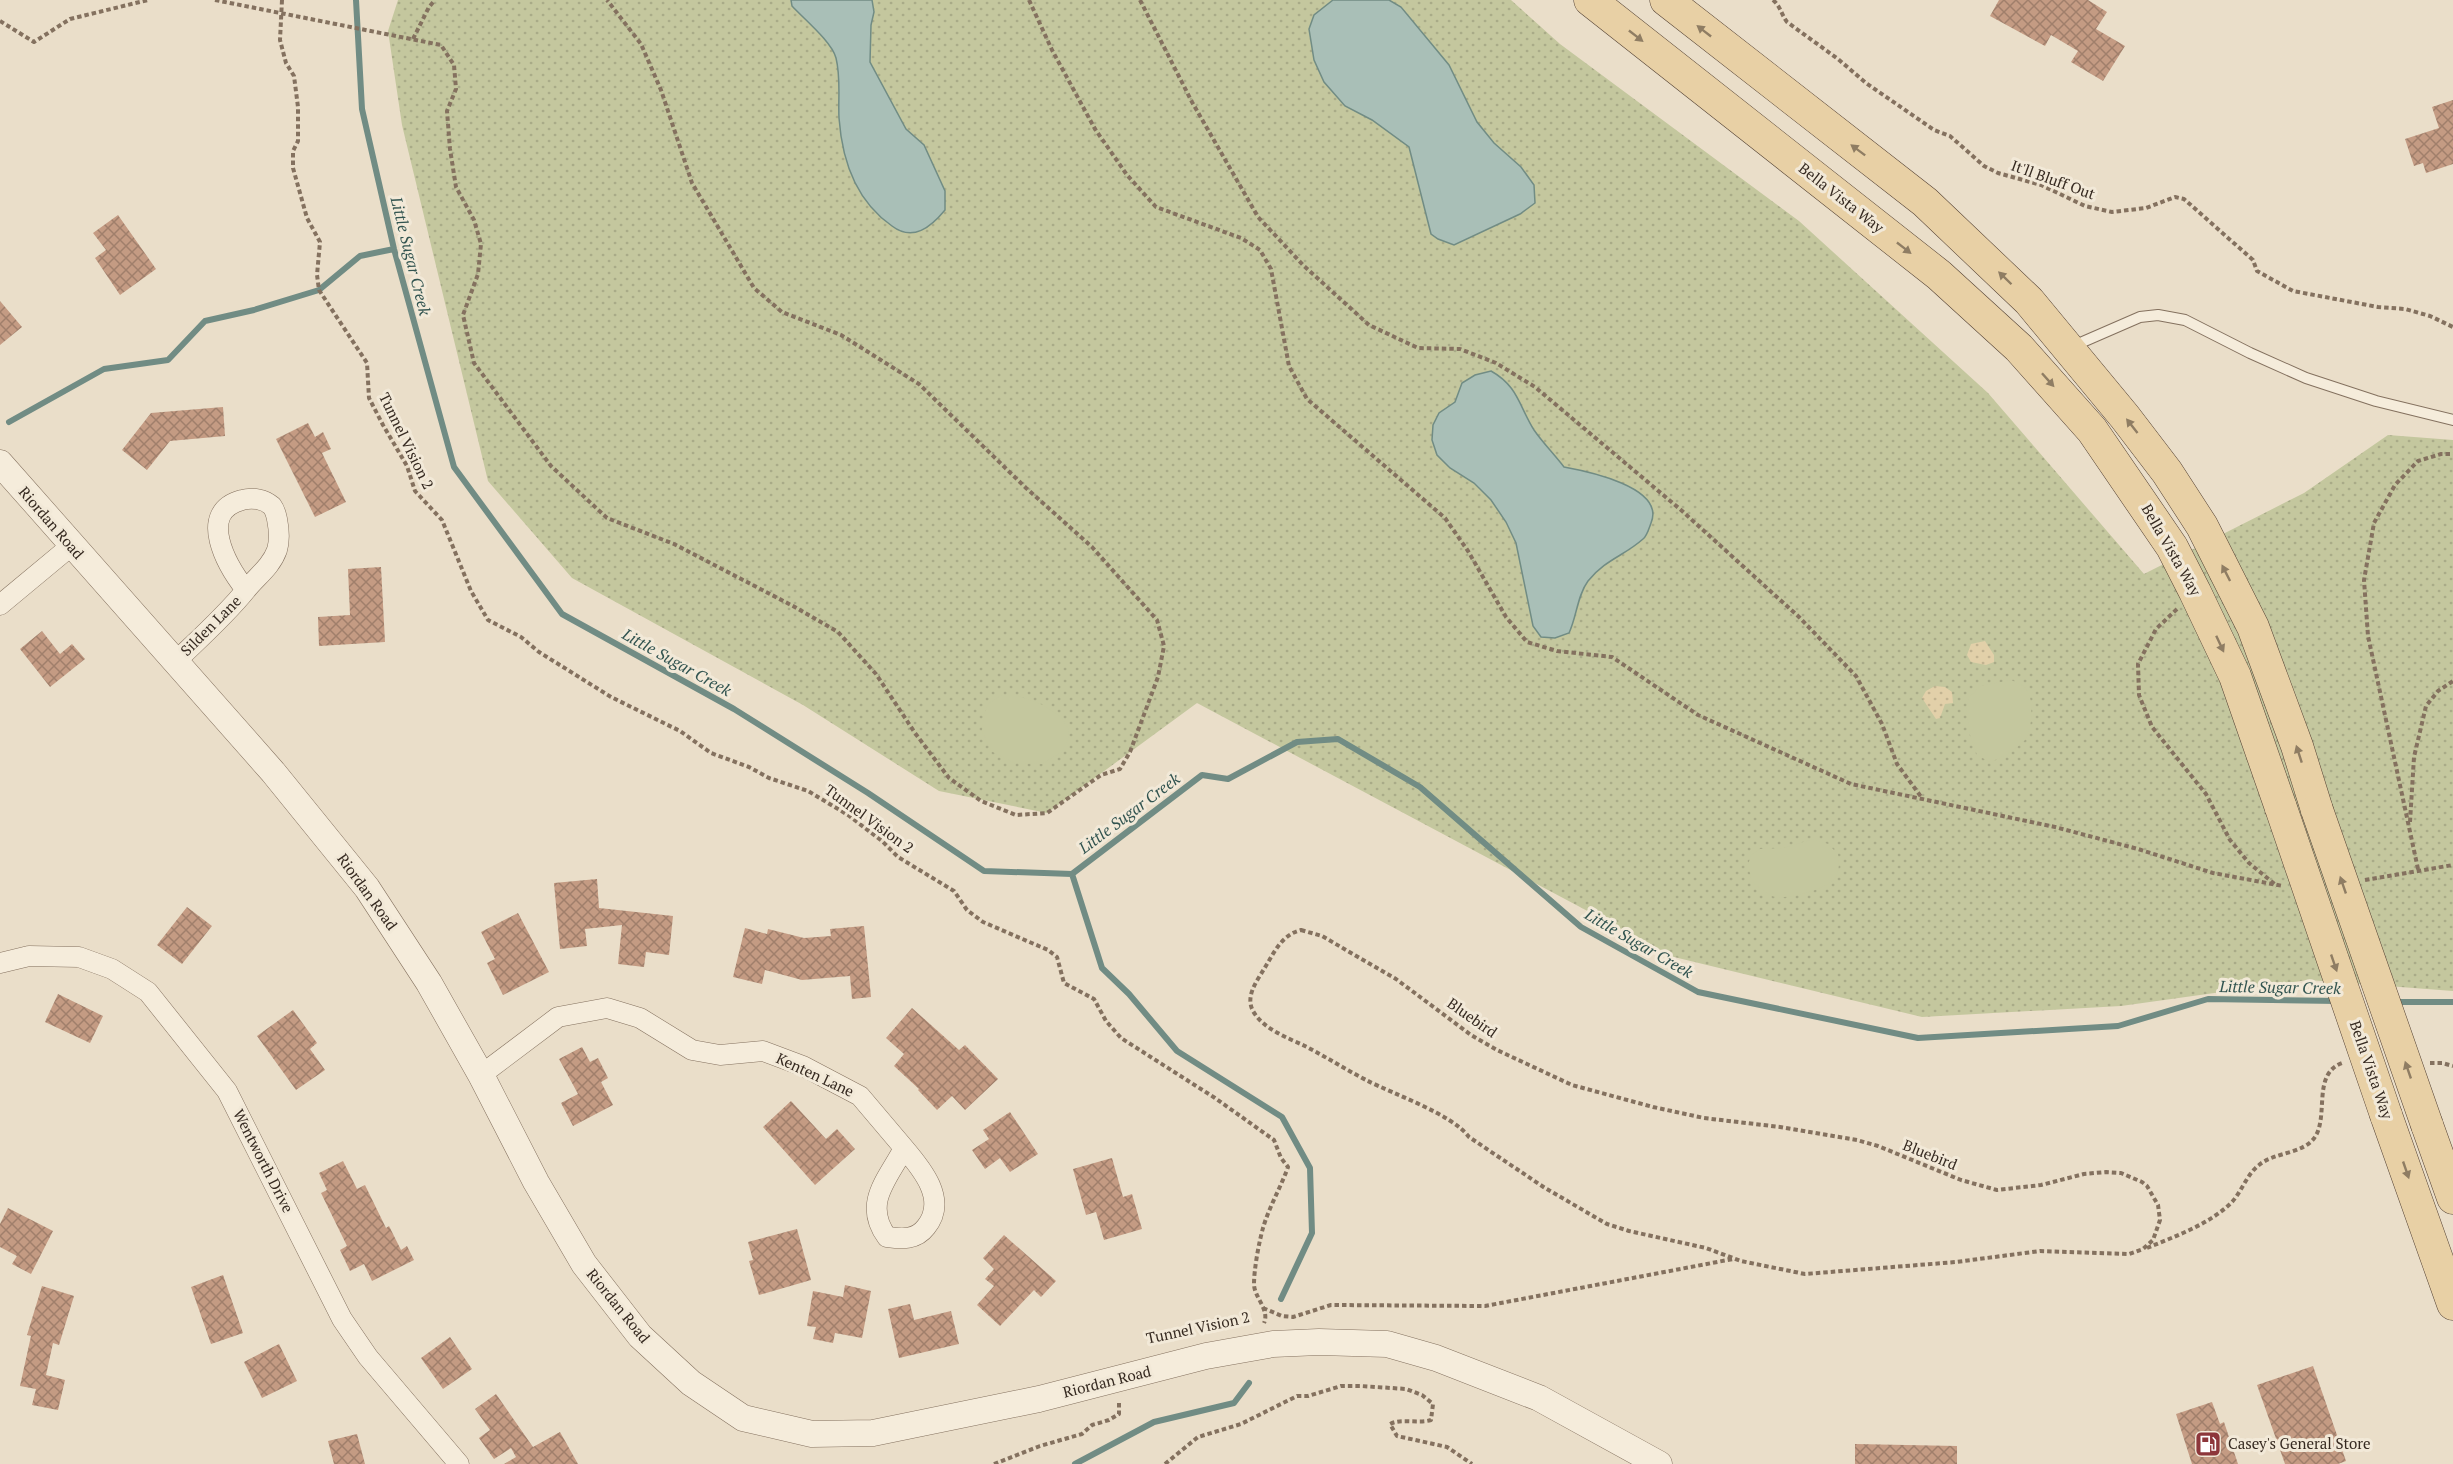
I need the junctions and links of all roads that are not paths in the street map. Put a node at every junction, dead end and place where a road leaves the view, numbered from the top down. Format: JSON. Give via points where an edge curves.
{"nodes":[{"id":1,"x":1590,"y":0,"type":"edge"},
{"id":2,"x":1666,"y":0,"type":"edge"},
{"id":3,"x":2068,"y":349,"type":"junction"},
{"id":4,"x":2453,"y":420,"type":"edge"},
{"id":5,"x":0,"y":463,"type":"edge"},
{"id":6,"x":71,"y":546,"type":"junction"},
{"id":7,"x":246,"y":590,"type":"dead end"},
{"id":8,"x":0,"y":605,"type":"edge"},
{"id":9,"x":175,"y":662,"type":"junction"},
{"id":10,"x":0,"y":963,"type":"edge"},
{"id":11,"x":481,"y":1075,"type":"junction"},
{"id":12,"x":904,"y":1148,"type":"dead end"},
{"id":13,"x":2453,"y":1198,"type":"edge"},
{"id":14,"x":2453,"y":1304,"type":"edge"},
{"id":15,"x":459,"y":1464,"type":"edge"},
{"id":16,"x":1659,"y":1464,"type":"edge"}],
"edges":[{"from":1,"to":14,"type":"main road","name":"Bella Vista Way","one_way":true,"bridge":true,"via":[[1939,275],[2019,348],[2092,430],[2148,510],[2172,548],[2235,676]]},
{"from":3,"to":2,"type":"main road","one_way":true,"via":[[2029,302],[1925,202]]},
{"from":3,"to":4,"type":"lane","via":[[2140,317],[2158,315],[2185,320],[2306,378]]},
{"from":13,"to":3,"type":"main road","one_way":true,"bridge":true,"via":[[2253,627],[2202,526],[2160,463]]},
{"from":5,"to":6,"type":"street","name":"Riordan Road"},
{"from":6,"to":8,"type":"street"},
{"from":6,"to":9,"type":"street","name":"Riordan Road"},
{"from":7,"to":9,"type":"street","name":"Silden Lane"},
{"from":9,"to":11,"type":"street","name":"Riordan Road","via":[[273,772],[367,888],[429,983]]},
{"from":10,"to":15,"type":"street","name":"Wentworth Drive","via":[[29,956],[79,957],[112,969],[148,992],[228,1091],[342,1319],[368,1357]]},
{"from":11,"to":12,"type":"street","name":"Kenten Lane","via":[[558,1017],[607,1008],[640,1018],[693,1050],[720,1055],[763,1051],[803,1066],[860,1096]]},
{"from":11,"to":16,"type":"street","name":"Riordan Road","via":[[584,1264],[640,1336],[691,1383],[743,1418],[812,1434],[873,1433],[1273,1344],[1387,1344],[1437,1358],[1539,1398]]}]}
